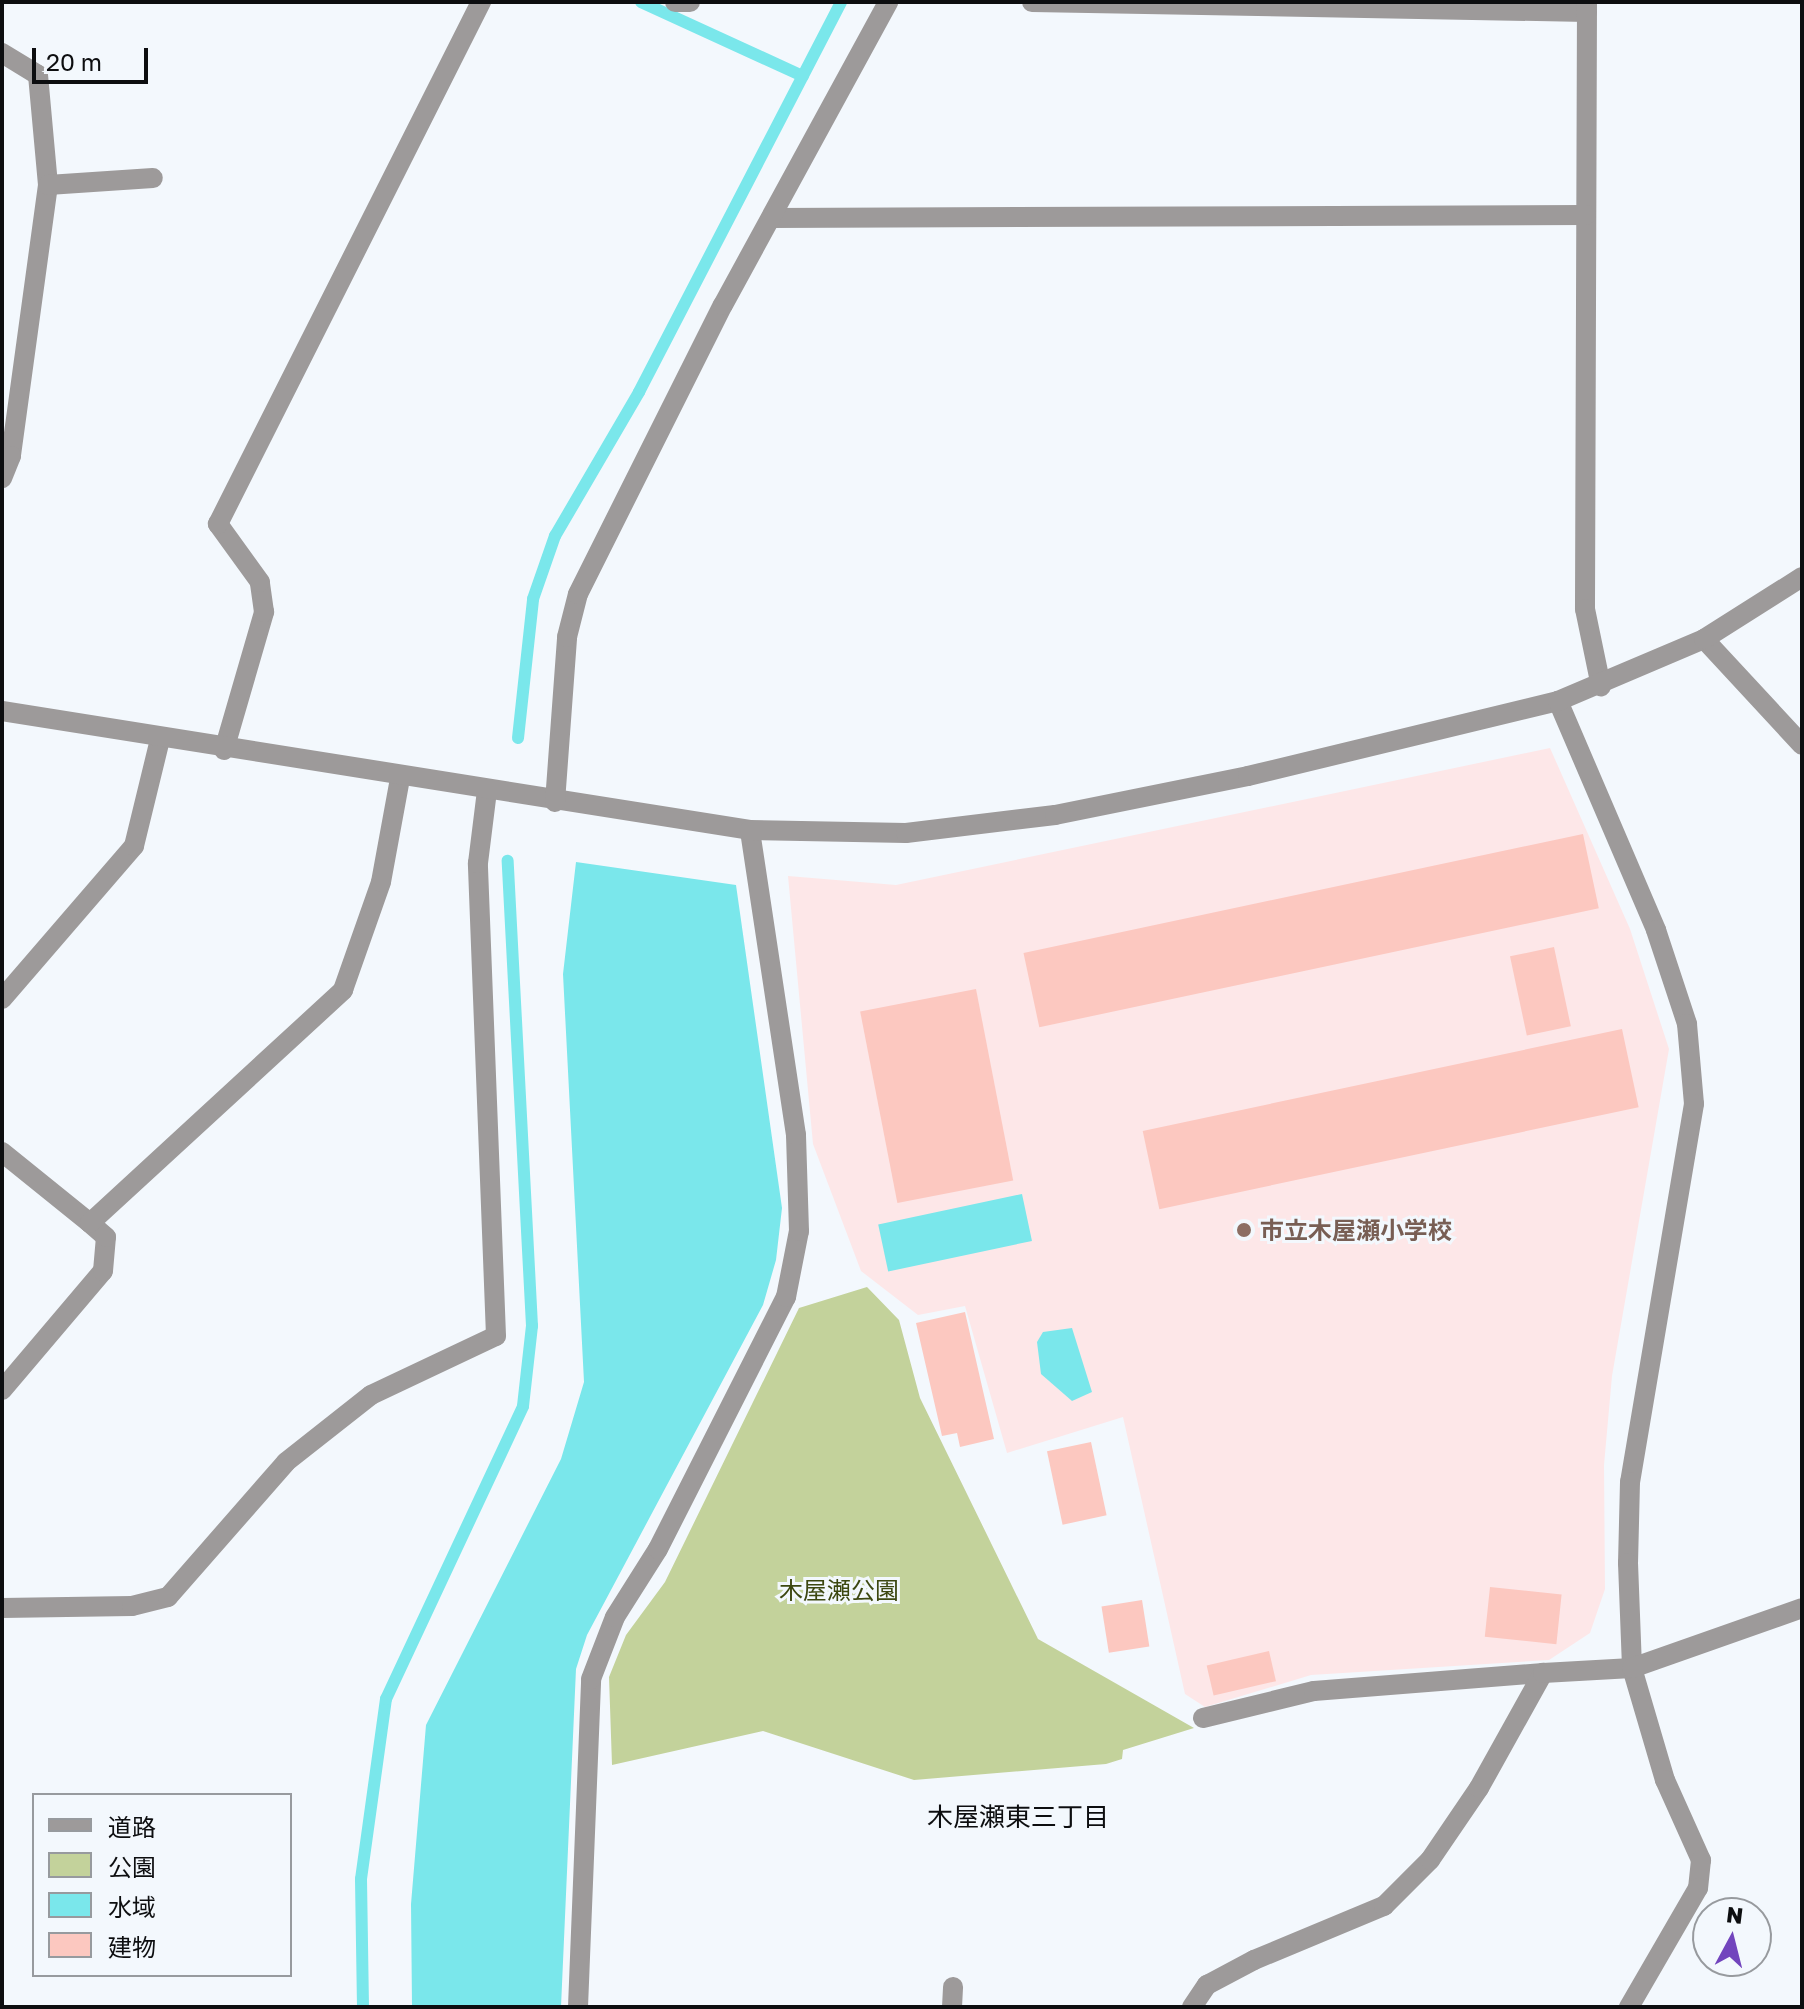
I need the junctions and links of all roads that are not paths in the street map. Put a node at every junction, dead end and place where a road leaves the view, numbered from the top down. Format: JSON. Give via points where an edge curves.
{"nodes":[{"id":1,"x":481,"y":2,"type":"edge"},
{"id":2,"x":675,"y":2,"type":"edge"},
{"id":3,"x":690,"y":2,"type":"edge"},
{"id":4,"x":888,"y":2,"type":"edge"},
{"id":5,"x":1032,"y":2,"type":"edge"},
{"id":6,"x":1587,"y":7,"type":"edge"},
{"id":7,"x":2,"y":53,"type":"edge"},
{"id":8,"x":153,"y":178,"type":"dead end"},
{"id":9,"x":48,"y":185,"type":"junction"},
{"id":10,"x":1586,"y":215,"type":"junction"},
{"id":11,"x":771,"y":218,"type":"junction"},
{"id":12,"x":2,"y":478,"type":"edge"},
{"id":13,"x":1802,"y":577,"type":"edge"},
{"id":14,"x":1704,"y":639,"type":"junction"},
{"id":15,"x":1601,"y":686,"type":"junction"},
{"id":16,"x":1558,"y":701,"type":"junction"},
{"id":17,"x":2,"y":711,"type":"edge"},
{"id":18,"x":160,"y":739,"type":"junction"},
{"id":19,"x":1802,"y":745,"type":"edge"},
{"id":20,"x":224,"y":750,"type":"junction"},
{"id":21,"x":400,"y":778,"type":"junction"},
{"id":22,"x":487,"y":791,"type":"junction"},
{"id":23,"x":555,"y":802,"type":"junction"},
{"id":24,"x":750,"y":830,"type":"junction"},
{"id":25,"x":2,"y":999,"type":"edge"},
{"id":26,"x":2,"y":1152,"type":"edge"},
{"id":27,"x":90,"y":1223,"type":"junction"},
{"id":28,"x":2,"y":1390,"type":"edge"},
{"id":29,"x":2,"y":1608,"type":"edge"},
{"id":30,"x":1802,"y":1608,"type":"edge"},
{"id":31,"x":1632,"y":1668,"type":"junction"},
{"id":32,"x":1543,"y":1673,"type":"junction"},
{"id":33,"x":1203,"y":1718,"type":"dead end"},
{"id":34,"x":578,"y":2007,"type":"edge"},
{"id":35,"x":1192,"y":2007,"type":"edge"},
{"id":36,"x":1629,"y":2007,"type":"edge"}],
"edges":[{"from":1,"to":20,"type":"street","via":[[218,524],[260,582],[264,612]]},
{"from":2,"to":3,"type":"street","via":[[687,7]]},
{"from":4,"to":11,"type":"street"},
{"from":5,"to":6,"type":"street"},
{"from":6,"to":10,"type":"street"},
{"from":7,"to":9,"type":"street","via":[[38,75]]},
{"from":8,"to":9,"type":"street"},
{"from":9,"to":12,"type":"street","via":[[11,456]]},
{"from":10,"to":11,"type":"street"},
{"from":10,"to":15,"type":"street","via":[[1585,609]]},
{"from":11,"to":23,"type":"street","via":[[578,594],[567,637]]},
{"from":13,"to":14,"type":"street"},
{"from":14,"to":15,"type":"street"},
{"from":14,"to":19,"type":"street"},
{"from":15,"to":16,"type":"street"},
{"from":16,"to":24,"type":"street","via":[[1248,776],[1055,815],[906,833]]},
{"from":16,"to":31,"type":"street","via":[[1656,930],[1687,1024],[1693,1091],[1630,1482]]},
{"from":17,"to":18,"type":"street"},
{"from":18,"to":20,"type":"street"},
{"from":18,"to":25,"type":"street","via":[[134,846]]},
{"from":20,"to":21,"type":"street"},
{"from":21,"to":22,"type":"street"},
{"from":21,"to":27,"type":"street","via":[[381,882],[343,990]]},
{"from":22,"to":23,"type":"street"},
{"from":22,"to":29,"type":"street","via":[[478,863],[496,1336],[371,1395],[286,1462],[168,1597],[132,1606]]},
{"from":23,"to":24,"type":"street"},
{"from":24,"to":34,"type":"street","via":[[796,1135],[799,1231],[786,1297],[658,1549],[615,1617],[591,1679]]},
{"from":26,"to":27,"type":"street"},
{"from":27,"to":28,"type":"street","via":[[106,1237],[103,1271]]},
{"from":30,"to":31,"type":"street"},
{"from":31,"to":32,"type":"street"},
{"from":31,"to":36,"type":"street","via":[[1665,1780],[1701,1860],[1698,1888]]},
{"from":32,"to":33,"type":"street","via":[[1314,1691]]},
{"from":32,"to":35,"type":"street","via":[[1471,1800],[1430,1860],[1384,1906],[1207,1985]]}]}
